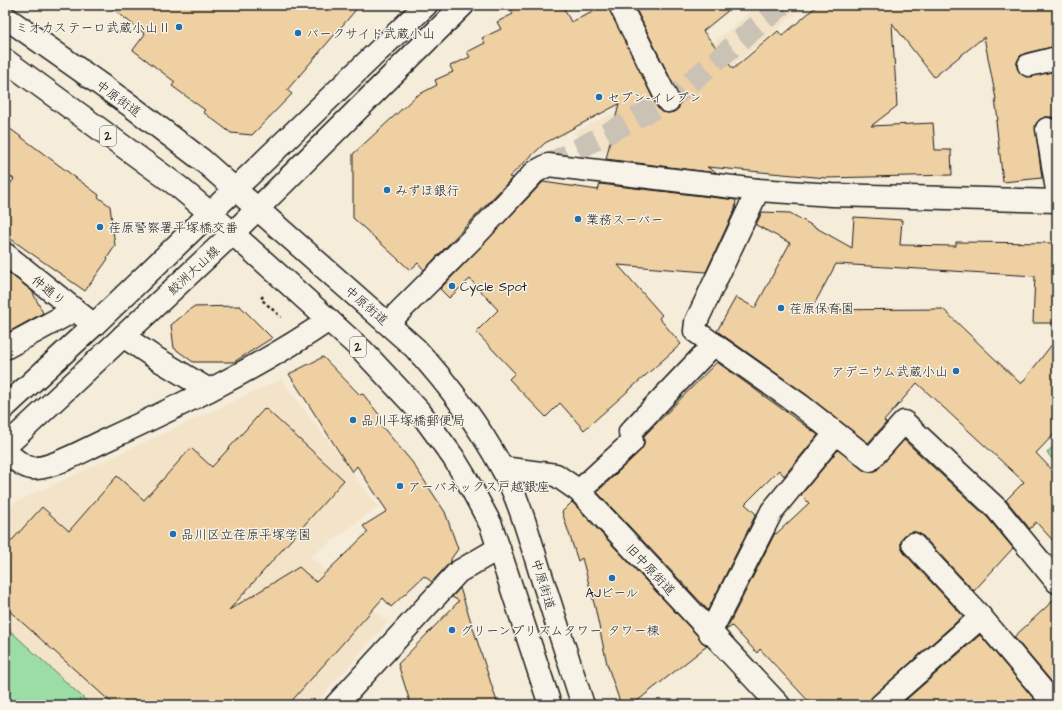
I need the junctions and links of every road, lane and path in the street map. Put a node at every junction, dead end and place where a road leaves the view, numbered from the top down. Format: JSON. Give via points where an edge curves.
{"nodes":[{"id":1,"x":426,"y":5,"type":"edge"},
{"id":2,"x":463,"y":5,"type":"edge"},
{"id":3,"x":620,"y":5,"type":"edge"},
{"id":4,"x":5,"y":17,"type":"edge"},
{"id":5,"x":1057,"y":58,"type":"edge"},
{"id":6,"x":5,"y":60,"type":"edge"},
{"id":7,"x":1029,"y":65,"type":"dead end"},
{"id":8,"x":668,"y":100,"type":"dead end"},
{"id":9,"x":1047,"y":129,"type":"dead end"},
{"id":10,"x":236,"y":188,"type":"junction"},
{"id":11,"x":758,"y":190,"type":"junction"},
{"id":12,"x":1057,"y":190,"type":"edge"},
{"id":13,"x":1057,"y":201,"type":"edge"},
{"id":14,"x":258,"y":207,"type":"junction"},
{"id":15,"x":210,"y":213,"type":"junction"},
{"id":16,"x":233,"y":233,"type":"junction"},
{"id":17,"x":5,"y":254,"type":"edge"},
{"id":18,"x":261,"y":299,"type":"dead end"},
{"id":19,"x":75,"y":310,"type":"junction"},
{"id":20,"x":282,"y":317,"type":"dead end"},
{"id":21,"x":328,"y":320,"type":"junction"},
{"id":22,"x":388,"y":323,"type":"junction"},
{"id":23,"x":94,"y":325,"type":"junction"},
{"id":24,"x":123,"y":336,"type":"junction"},
{"id":25,"x":714,"y":344,"type":"junction"},
{"id":26,"x":5,"y":348,"type":"edge"},
{"id":27,"x":209,"y":390,"type":"junction"},
{"id":28,"x":5,"y":407,"type":"edge"},
{"id":29,"x":835,"y":434,"type":"junction"},
{"id":30,"x":5,"y":447,"type":"edge"},
{"id":31,"x":5,"y":452,"type":"edge"},
{"id":32,"x":502,"y":468,"type":"junction"},
{"id":33,"x":579,"y":491,"type":"junction"},
{"id":34,"x":913,"y":544,"type":"dead end"},
{"id":35,"x":499,"y":548,"type":"junction"},
{"id":36,"x":1057,"y":582,"type":"edge"},
{"id":37,"x":981,"y":617,"type":"junction"},
{"id":38,"x":710,"y":633,"type":"junction"},
{"id":39,"x":336,"y":705,"type":"edge"},
{"id":40,"x":550,"y":705,"type":"edge"},
{"id":41,"x":583,"y":705,"type":"edge"},
{"id":42,"x":780,"y":705,"type":"edge"},
{"id":43,"x":882,"y":705,"type":"edge"},
{"id":44,"x":1055,"y":705,"type":"edge"}],
"edges":[{"from":1,"to":10,"type":"main road"},
{"from":2,"to":14,"type":"main road","name":"鮫洲大山線"},
{"from":3,"to":8,"type":"main road"},
{"from":4,"to":10,"type":"main road","name":"中原街道","via":[[131,106]]},
{"from":5,"to":7,"type":"main road"},
{"from":6,"to":15,"type":"main road","number":"2","via":[[179,187]]},
{"from":9,"to":12,"type":"main road"},
{"from":10,"to":14,"type":"main road","name":"中原街道"},
{"from":10,"to":15,"type":"main road"},
{"from":11,"to":13,"type":"main road","via":[[832,195]]},
{"from":11,"to":22,"type":"main road","via":[[548,165],[535,172]]},
{"from":11,"to":25,"type":"main road","via":[[696,322],[695,331]]},
{"from":14,"to":16,"type":"main road","name":"鮫洲大山線"},
{"from":14,"to":22,"type":"main road","name":"中原街道"},
{"from":15,"to":16,"type":"main road","number":"2"},
{"from":15,"to":23,"type":"main road"},
{"from":16,"to":21,"type":"main road","number":"2"},
{"from":16,"to":24,"type":"main road","name":"鮫洲大山線"},
{"from":17,"to":19,"type":"main road","name":"仲通り"},
{"from":18,"to":20,"type":"path"},
{"from":19,"to":23,"type":"main road","name":"仲通り"},
{"from":19,"to":26,"type":"main road"},
{"from":21,"to":27,"type":"main road","via":[[300,340]]},
{"from":21,"to":35,"type":"main road","number":"2","via":[[362,351],[420,412],[467,480],[491,525]]},
{"from":22,"to":32,"type":"main road","name":"中原街道","via":[[416,348],[460,400]]},
{"from":23,"to":28,"type":"main road"},
{"from":24,"to":27,"type":"main road"},
{"from":24,"to":30,"type":"main road","name":"鮫洲大山線"},
{"from":25,"to":29,"type":"main road","via":[[800,405]]},
{"from":25,"to":33,"type":"main road","via":[[630,432],[632,442]]},
{"from":27,"to":31,"type":"main road","via":[[137,426],[44,467],[35,469],[25,466]]},
{"from":29,"to":36,"type":"main road","via":[[870,460],[904,422],[996,508]]},
{"from":29,"to":38,"type":"main road","via":[[772,511]]},
{"from":32,"to":33,"type":"main road","name":"旧中原街道","via":[[556,475]]},
{"from":32,"to":41,"type":"main road","name":"中原街道","via":[[527,530]]},
{"from":33,"to":38,"type":"main road","name":"旧中原街道"},
{"from":34,"to":37,"type":"main road"},
{"from":35,"to":39,"type":"main road","via":[[458,572]]},
{"from":35,"to":40,"type":"main road","number":"2"},
{"from":37,"to":43,"type":"main road"},
{"from":37,"to":44,"type":"main road"},
{"from":38,"to":42,"type":"main road","name":"旧中原街道"}]}
